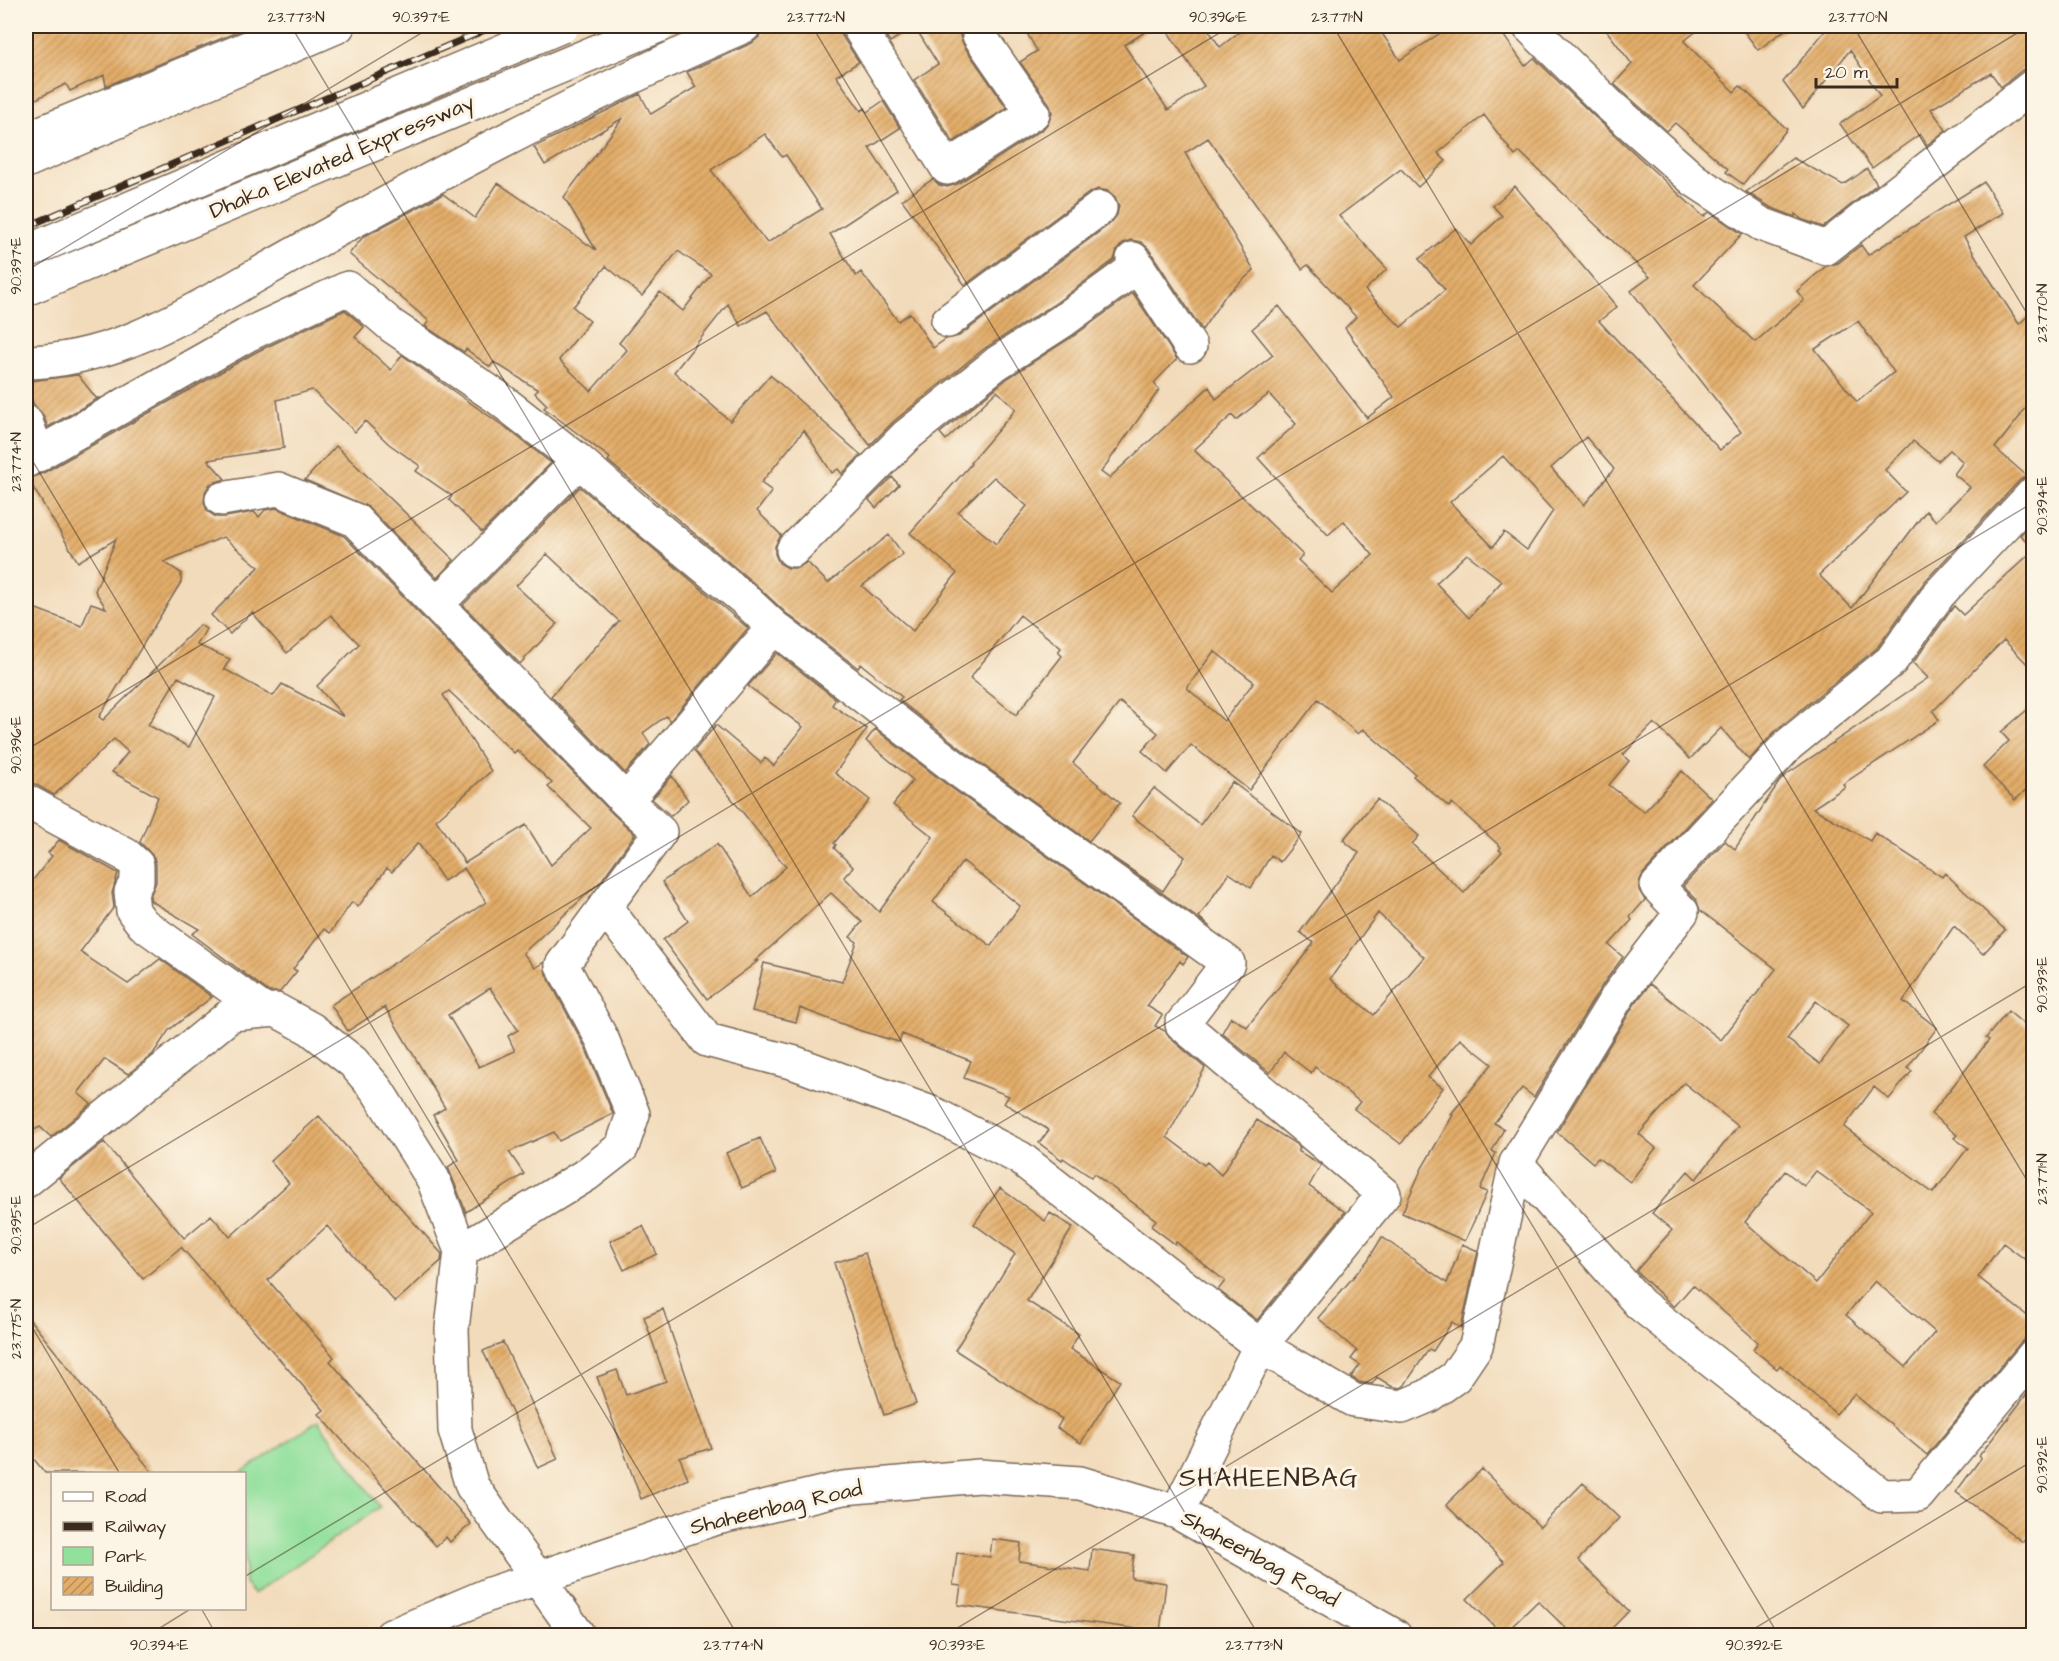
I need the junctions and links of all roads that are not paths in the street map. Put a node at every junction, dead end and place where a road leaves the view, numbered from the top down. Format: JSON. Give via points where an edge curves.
{"nodes":[{"id":1,"x":301,"y":26,"type":"edge"},
{"id":2,"x":338,"y":26,"type":"edge"},
{"id":3,"x":562,"y":26,"type":"edge"},
{"id":4,"x":642,"y":26,"type":"edge"},
{"id":5,"x":658,"y":26,"type":"edge"},
{"id":6,"x":744,"y":26,"type":"edge"},
{"id":7,"x":858,"y":26,"type":"edge"},
{"id":8,"x":1528,"y":26,"type":"edge"},
{"id":9,"x":979,"y":35,"type":"dead end"},
{"id":10,"x":2034,"y":85,"type":"edge"},
{"id":11,"x":26,"y":139,"type":"edge"},
{"id":12,"x":26,"y":161,"type":"edge"},
{"id":13,"x":1100,"y":208,"type":"dead end"},
{"id":14,"x":26,"y":252,"type":"edge"},
{"id":15,"x":26,"y":290,"type":"edge"},
{"id":16,"x":26,"y":299,"type":"edge"},
{"id":17,"x":948,"y":321,"type":"dead end"},
{"id":18,"x":1190,"y":346,"type":"dead end"},
{"id":19,"x":26,"y":362,"type":"edge"},
{"id":20,"x":26,"y":422,"type":"edge"},
{"id":21,"x":32,"y":458,"type":"edge"},
{"id":22,"x":579,"y":461,"type":"junction"},
{"id":23,"x":2034,"y":493,"type":"edge"},
{"id":24,"x":222,"y":499,"type":"dead end"},
{"id":25,"x":793,"y":550,"type":"dead end"},
{"id":26,"x":436,"y":604,"type":"junction"},
{"id":27,"x":774,"y":627,"type":"junction"},
{"id":28,"x":26,"y":801,"type":"edge"},
{"id":29,"x":626,"y":801,"type":"junction"},
{"id":30,"x":604,"y":908,"type":"junction"},
{"id":31,"x":264,"y":1011,"type":"junction"},
{"id":32,"x":1516,"y":1163,"type":"junction"},
{"id":33,"x":26,"y":1181,"type":"edge"},
{"id":34,"x":461,"y":1251,"type":"junction"},
{"id":35,"x":1260,"y":1346,"type":"junction"},
{"id":36,"x":2034,"y":1355,"type":"edge"},
{"id":37,"x":1177,"y":1512,"type":"junction"},
{"id":38,"x":539,"y":1577,"type":"junction"},
{"id":39,"x":391,"y":1635,"type":"edge"},
{"id":40,"x":579,"y":1635,"type":"edge"},
{"id":41,"x":1395,"y":1635,"type":"edge"}],
"edges":[{"from":1,"to":11,"type":"main road"},
{"from":2,"to":12,"type":"main road"},
{"from":3,"to":14,"type":"main road","name":"Dhaka Elevated Expressway","bridge":true},
{"from":4,"to":16,"type":"main road","via":[[384,147],[113,266]]},
{"from":5,"to":15,"type":"main road","name":"Dhaka Elevated Expressway","bridge":true},
{"from":6,"to":19,"type":"main road","via":[[594,94],[163,327],[81,356]]},
{"from":7,"to":9,"type":"main road","via":[[947,168],[1034,112]]},
{"from":8,"to":10,"type":"main road","via":[[1694,180],[1761,224],[1826,248]]},
{"from":13,"to":17,"type":"main road"},
{"from":18,"to":25,"type":"main road","via":[[1132,265],[1064,320],[997,363],[906,436]]},
{"from":20,"to":21,"type":"main road"},
{"from":21,"to":22,"type":"main road","via":[[249,334],[348,288],[392,326],[497,397]]},
{"from":22,"to":26,"type":"main road"},
{"from":22,"to":27,"type":"main road"},
{"from":23,"to":32,"type":"main road","via":[[1939,594],[1891,661],[1788,745],[1657,886],[1682,912],[1619,994]]},
{"from":24,"to":26,"type":"main road","via":[[278,489],[355,520]]},
{"from":26,"to":29,"type":"main road"},
{"from":27,"to":29,"type":"main road"},
{"from":27,"to":35,"type":"main road","via":[[957,769],[1228,963],[1182,1024],[1384,1194]]},
{"from":28,"to":31,"type":"main road","via":[[126,855],[137,865],[137,881],[131,892],[133,911],[143,924]]},
{"from":29,"to":30,"type":"main road","via":[[660,832]]},
{"from":30,"to":34,"type":"main road","via":[[562,965],[602,1039],[633,1114],[622,1147],[586,1175]]},
{"from":30,"to":35,"type":"main road","via":[[707,1040],[795,1063],[934,1114],[1020,1158]]},
{"from":31,"to":33,"type":"main road","via":[[231,1014]]},
{"from":31,"to":34,"type":"main road","via":[[276,1010],[311,1029],[352,1062],[377,1090],[433,1179]]},
{"from":32,"to":35,"type":"main road","via":[[1476,1346],[1455,1377],[1428,1396],[1402,1407],[1353,1400]]},
{"from":32,"to":36,"type":"main road","via":[[1640,1304],[1882,1496],[1918,1495]]},
{"from":34,"to":38,"type":"main road","via":[[452,1329],[455,1430],[472,1486]]},
{"from":35,"to":37,"type":"main road"},
{"from":37,"to":38,"type":"main road","name":"Shaheenbag Road","via":[[1080,1483],[979,1476],[843,1488],[713,1519]]},
{"from":37,"to":41,"type":"main road","name":"Shaheenbag Road"},
{"from":38,"to":39,"type":"main road","name":"Shaheenbag Road"},
{"from":38,"to":40,"type":"main road"}]}
